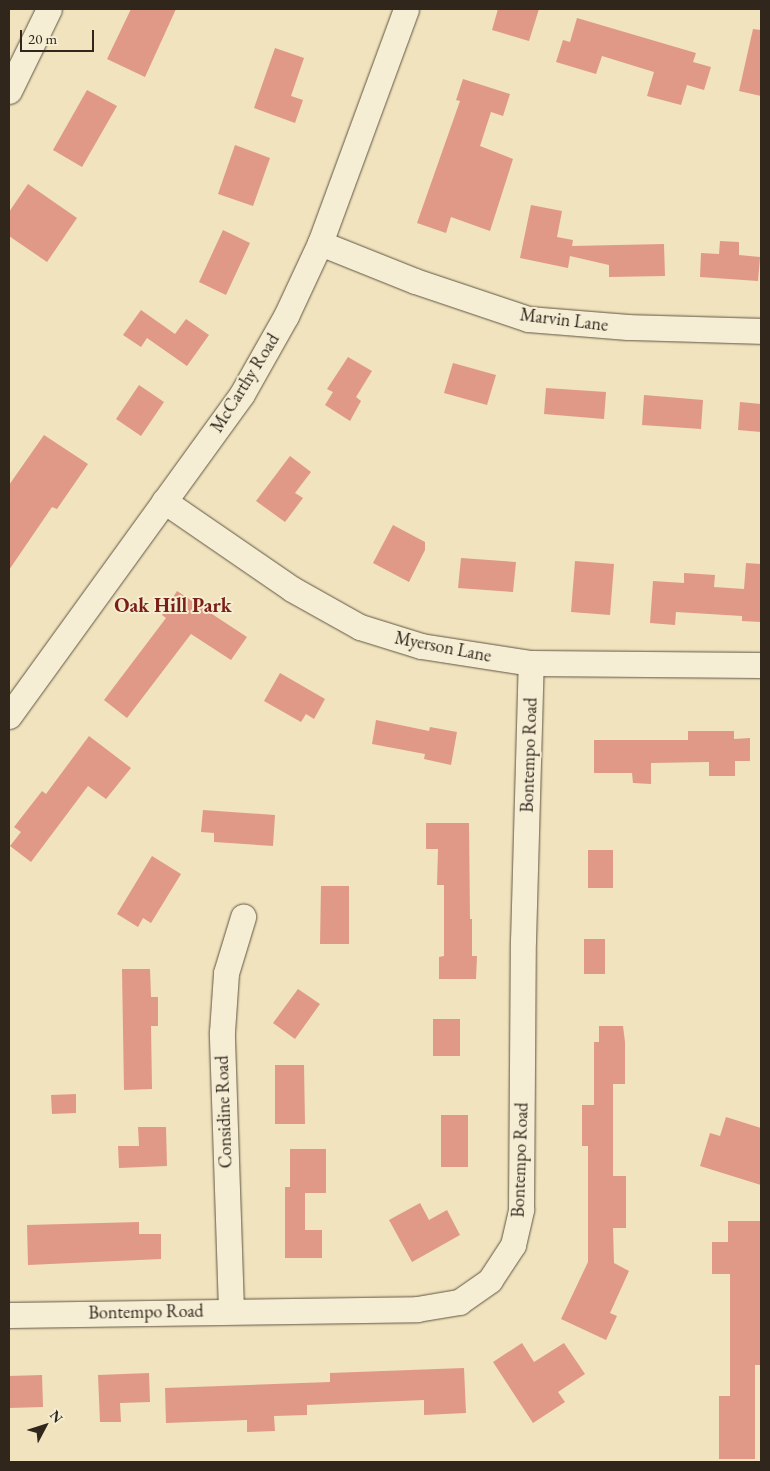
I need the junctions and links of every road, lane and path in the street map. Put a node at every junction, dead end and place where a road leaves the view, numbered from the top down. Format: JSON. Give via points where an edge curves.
{"nodes":[{"id":1,"x":50,"y":9,"type":"edge"},
{"id":2,"x":406,"y":9,"type":"edge"},
{"id":3,"x":9,"y":92,"type":"edge"},
{"id":4,"x":320,"y":243,"type":"junction"},
{"id":5,"x":761,"y":331,"type":"edge"},
{"id":6,"x":164,"y":500,"type":"junction"},
{"id":7,"x":531,"y":663,"type":"junction"},
{"id":8,"x":761,"y":665,"type":"edge"},
{"id":9,"x":9,"y":716,"type":"edge"},
{"id":10,"x":243,"y":917,"type":"dead end"},
{"id":11,"x":231,"y":1310,"type":"junction"},
{"id":12,"x":9,"y":1315,"type":"edge"}],
"edges":[{"from":1,"to":3,"type":"street"},
{"from":2,"to":4,"type":"street","name":"McCarthy Road"},
{"from":4,"to":5,"type":"street","name":"Marvin Lane","via":[[415,281],[528,319],[628,327]]},
{"from":4,"to":6,"type":"street","name":"McCarthy Road","via":[[286,316],[242,394]]},
{"from":6,"to":7,"type":"street","name":"Myerson Lane","via":[[292,589],[360,627],[421,646]]},
{"from":6,"to":9,"type":"street","name":"McCarthy Road"},
{"from":7,"to":8,"type":"street","name":"Myerson Lane"},
{"from":7,"to":11,"type":"street","name":"Bontempo Road","via":[[523,941],[521,1209],[514,1245],[490,1280],[459,1302],[417,1309]]},
{"from":10,"to":11,"type":"street","name":"Considine Road","via":[[226,973],[222,1032]]},
{"from":11,"to":12,"type":"street","name":"Bontempo Road"}]}
